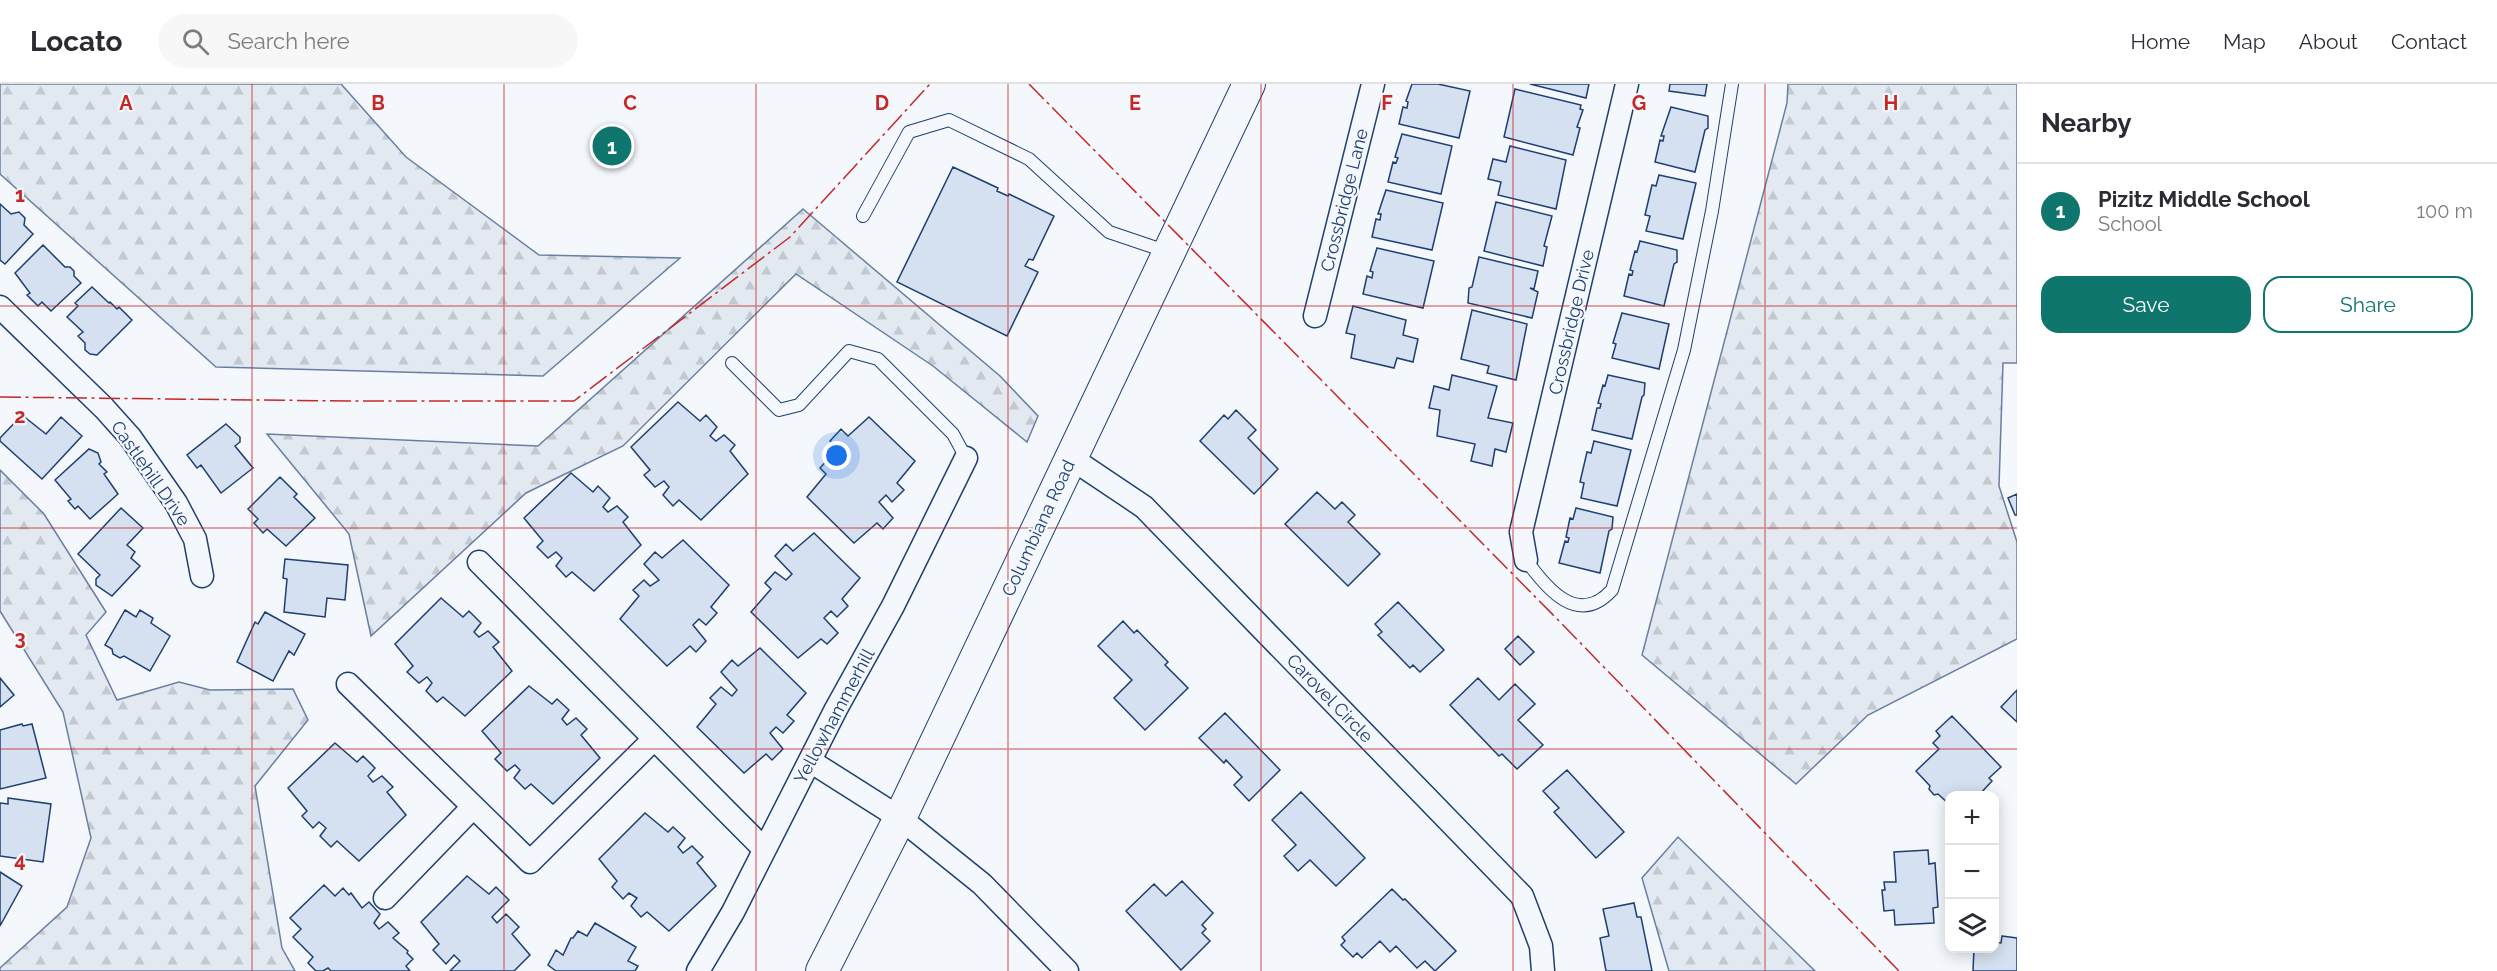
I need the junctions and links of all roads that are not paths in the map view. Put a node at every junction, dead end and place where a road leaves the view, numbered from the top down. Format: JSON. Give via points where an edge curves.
{"nodes":[{"id":1,"x":1250,"y":84,"type":"edge"},
{"id":2,"x":1373,"y":84,"type":"edge"},
{"id":3,"x":1628,"y":84,"type":"edge"},
{"id":4,"x":1732,"y":84,"type":"edge"},
{"id":5,"x":863,"y":216,"type":"dead end"},
{"id":6,"x":1169,"y":253,"type":"junction"},
{"id":7,"x":0,"y":308,"type":"edge"},
{"id":8,"x":1315,"y":316,"type":"dead end"},
{"id":9,"x":732,"y":363,"type":"dead end"},
{"id":10,"x":966,"y":458,"type":"joint"},
{"id":11,"x":1071,"y":458,"type":"junction"},
{"id":12,"x":1526,"y":560,"type":"joint"},
{"id":13,"x":479,"y":562,"type":"dead end"},
{"id":14,"x":202,"y":576,"type":"dead end"},
{"id":15,"x":348,"y":684,"type":"dead end"},
{"id":16,"x":654,"y":739,"type":"junction"},
{"id":17,"x":810,"y":761,"type":"junction"},
{"id":18,"x":473,"y":807,"type":"junction"},
{"id":19,"x":900,"y":819,"type":"junction"},
{"id":20,"x":764,"y":849,"type":"junction"},
{"id":21,"x":385,"y":898,"type":"dead end"},
{"id":22,"x":698,"y":971,"type":"edge"},
{"id":23,"x":822,"y":971,"type":"edge"},
{"id":24,"x":1067,"y":971,"type":"edge"},
{"id":25,"x":1543,"y":971,"type":"edge"}],
"edges":[{"from":1,"to":6,"type":"main road","name":"Columbiana Road"},
{"from":2,"to":8,"type":"street","name":"Crossbridge Lane"},
{"from":3,"to":12,"type":"street","name":"Crossbridge Drive","via":[[1521,532]]},
{"from":4,"to":12,"type":"lane","via":[[1684,350],[1612,590],[1599,602],[1575,605],[1542,582]]},
{"from":5,"to":6,"type":"lane","via":[[909,132],[949,120],[1029,159],[1110,232]]},
{"from":6,"to":11,"type":"main road","name":"Columbiana Road"},
{"from":7,"to":14,"type":"street","name":"Castlehill Drive","via":[[130,437],[176,503],[195,539]]},
{"from":9,"to":10,"type":"lane","via":[[779,410],[799,405],[849,351],[878,359],[953,434]]},
{"from":10,"to":17,"type":"street","name":"Yellowhammerhill"},
{"from":11,"to":19,"type":"main road","name":"Columbiana Road"},
{"from":11,"to":25,"type":"street","name":"Carovel Circle","via":[[1144,507],[1522,896],[1541,946]]},
{"from":13,"to":16,"type":"street"},
{"from":15,"to":18,"type":"street"},
{"from":16,"to":18,"type":"street","via":[[530,862]]},
{"from":16,"to":20,"type":"street"},
{"from":17,"to":19,"type":"street"},
{"from":17,"to":20,"type":"street","name":"Yellowhammerhill"},
{"from":18,"to":21,"type":"street"},
{"from":19,"to":23,"type":"main road","name":"Columbiana Road"},
{"from":19,"to":24,"type":"street","via":[[982,884]]},
{"from":20,"to":22,"type":"street","name":"Yellowhammerhill"}]}
